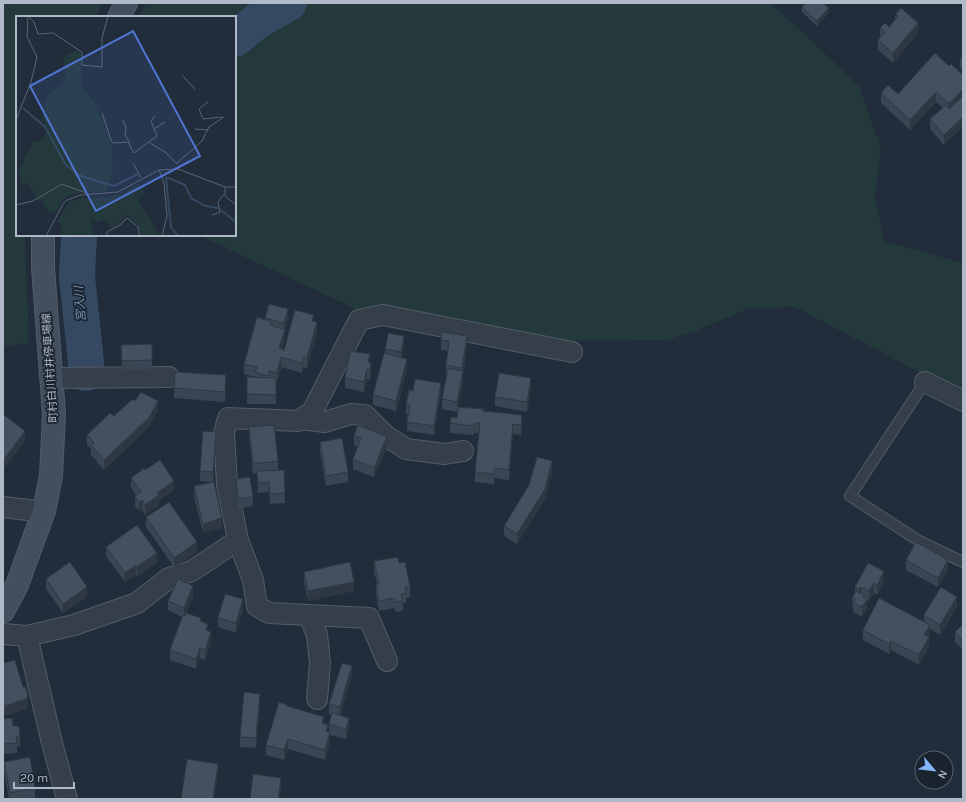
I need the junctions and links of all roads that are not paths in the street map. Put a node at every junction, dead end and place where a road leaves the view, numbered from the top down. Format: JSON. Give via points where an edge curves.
{"nodes":[{"id":1,"x":43,"y":236,"type":"edge"},
{"id":2,"x":572,"y":352,"type":"dead end"},
{"id":3,"x":169,"y":377,"type":"dead end"},
{"id":4,"x":51,"y":378,"type":"junction"},
{"id":5,"x":925,"y":382,"type":"joint"},
{"id":6,"x":963,"y":401,"type":"edge"},
{"id":7,"x":301,"y":419,"type":"junction"},
{"id":8,"x":463,"y":451,"type":"dead end"},
{"id":9,"x":3,"y":507,"type":"edge"},
{"id":10,"x":44,"y":511,"type":"junction"},
{"id":11,"x":238,"y":540,"type":"junction"},
{"id":12,"x":963,"y":562,"type":"edge"},
{"id":13,"x":3,"y":611,"type":"edge"},
{"id":14,"x":309,"y":615,"type":"junction"},
{"id":15,"x":3,"y":634,"type":"edge"},
{"id":16,"x":27,"y":636,"type":"junction"},
{"id":17,"x":387,"y":661,"type":"dead end"},
{"id":18,"x":317,"y":699,"type":"dead end"},
{"id":19,"x":67,"y":799,"type":"edge"}],
"edges":[{"from":1,"to":4,"type":"main road","name":"町村白川村井停車場線"},
{"from":2,"to":7,"type":"street","via":[[383,315],[359,320],[312,412]]},
{"from":3,"to":4,"type":"street"},
{"from":4,"to":10,"type":"main road","name":"町村白川村井停車場線","via":[[54,414],[51,476]]},
{"from":5,"to":6,"type":"street"},
{"from":5,"to":12,"type":"lane","via":[[850,496],[919,542]]},
{"from":7,"to":8,"type":"street","via":[[325,422],[351,414],[365,415],[386,436],[406,449],[445,454]]},
{"from":7,"to":11,"type":"street","via":[[298,421],[228,418],[224,433],[227,484]]},
{"from":9,"to":10,"type":"street"},
{"from":10,"to":13,"type":"main road","name":"町村白川村井停車場線","via":[[17,585]]},
{"from":11,"to":14,"type":"street","via":[[253,580],[257,606],[269,613]]},
{"from":11,"to":16,"type":"street","via":[[192,571],[169,578],[137,603],[74,625]]},
{"from":14,"to":17,"type":"street","via":[[369,618]]},
{"from":14,"to":18,"type":"street","via":[[317,635],[320,663]]},
{"from":15,"to":16,"type":"street"},
{"from":16,"to":19,"type":"street"}]}
